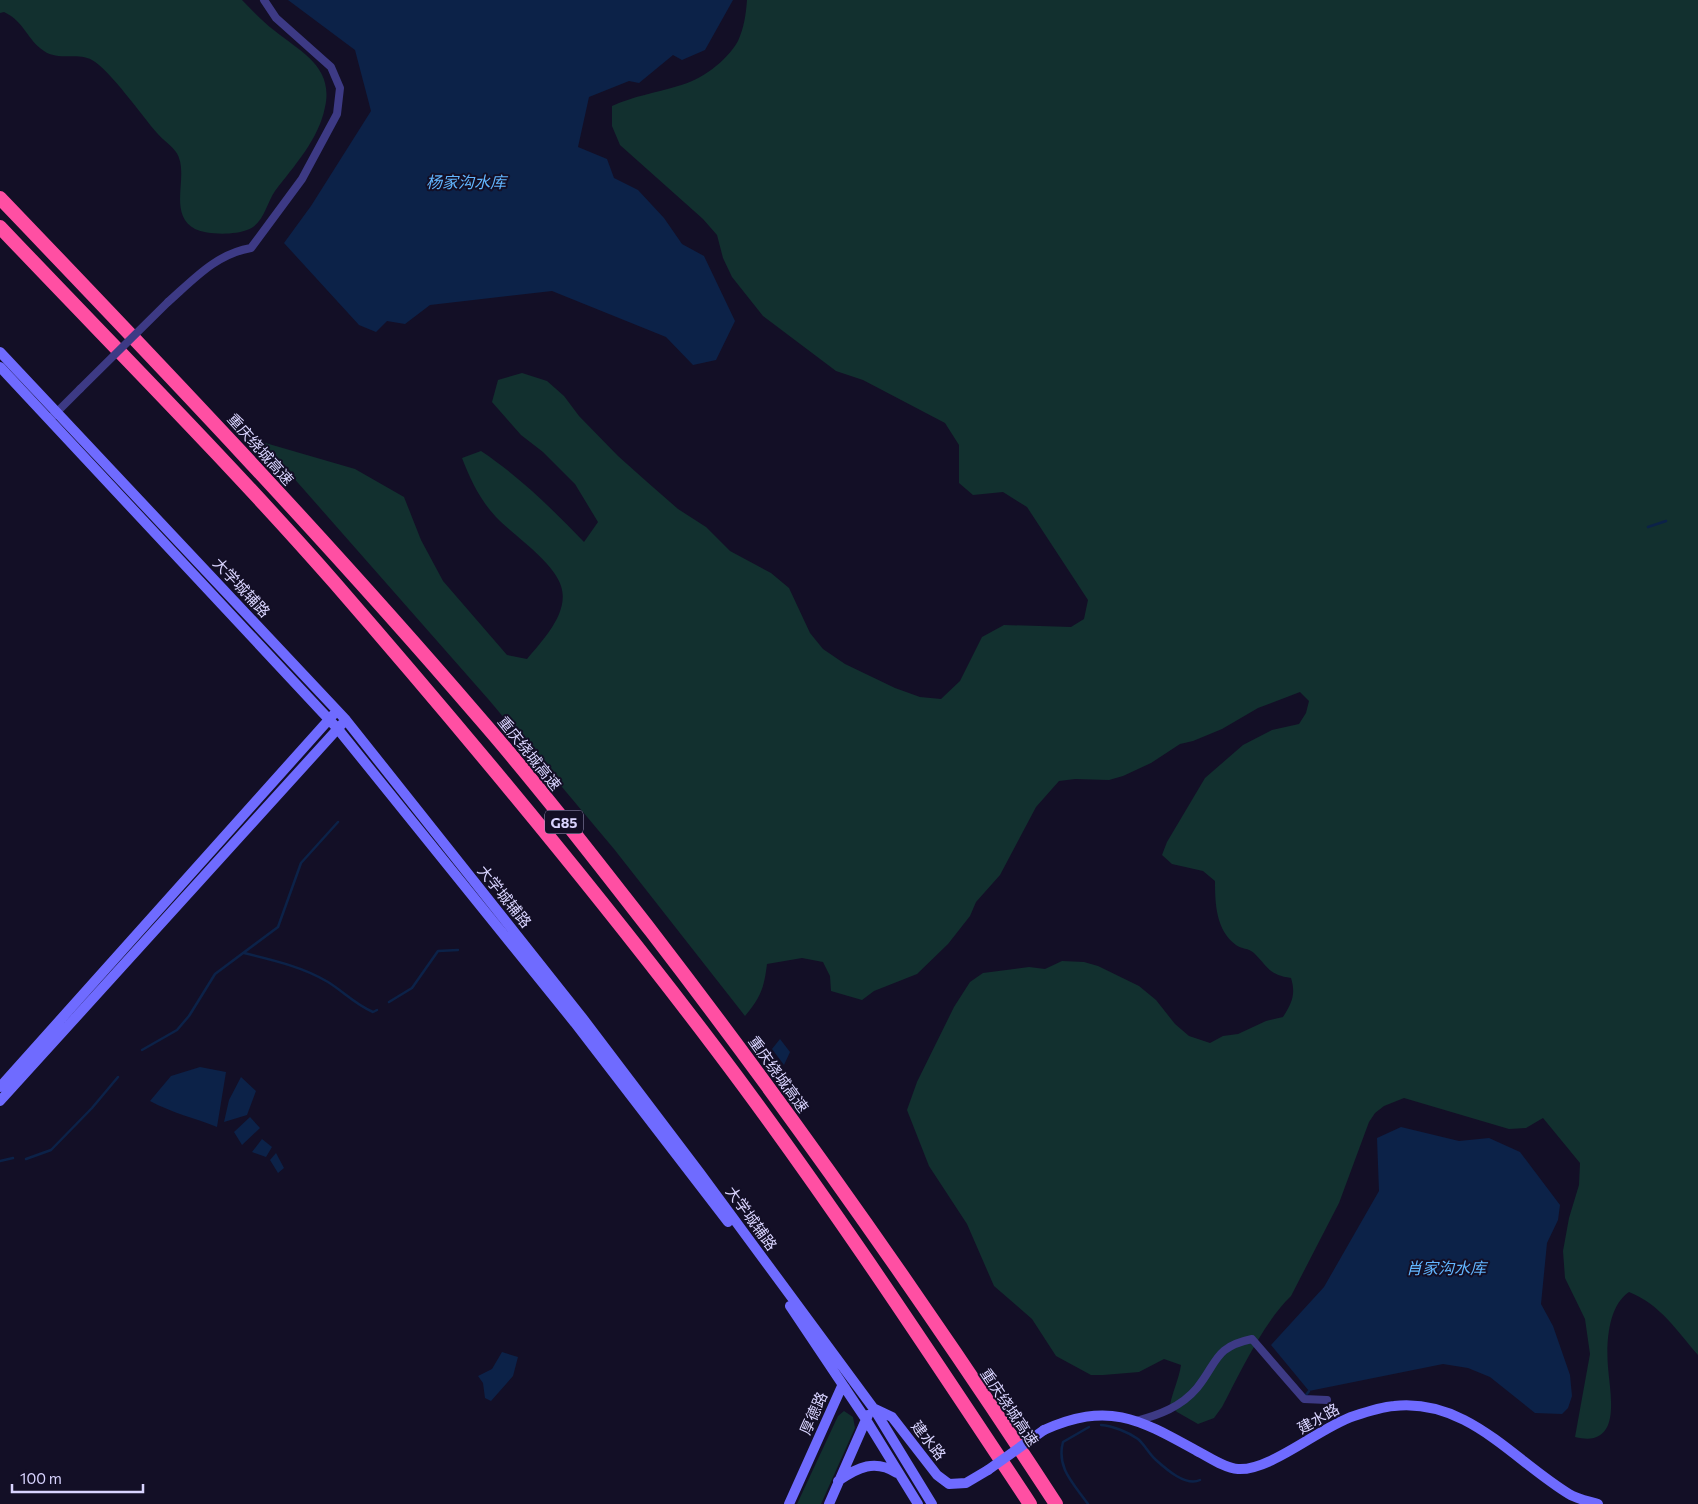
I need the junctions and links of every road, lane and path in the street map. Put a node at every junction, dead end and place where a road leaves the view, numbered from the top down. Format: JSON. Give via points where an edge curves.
{"nodes":[{"id":1,"x":264,"y":0,"type":"edge"},
{"id":2,"x":0,"y":198,"type":"edge"},
{"id":3,"x":0,"y":228,"type":"edge"},
{"id":4,"x":0,"y":352,"type":"edge"},
{"id":5,"x":0,"y":367,"type":"edge"},
{"id":6,"x":53,"y":416,"type":"junction"},
{"id":7,"x":337,"y":710,"type":"junction"},
{"id":8,"x":329,"y":719,"type":"junction"},
{"id":9,"x":346,"y":720,"type":"junction"},
{"id":10,"x":338,"y":728,"type":"junction"},
{"id":11,"x":0,"y":1087,"type":"edge"},
{"id":12,"x":0,"y":1101,"type":"edge"},
{"id":13,"x":842,"y":1386,"type":"junction"},
{"id":14,"x":1327,"y":1400,"type":"dead end"},
{"id":15,"x":874,"y":1408,"type":"junction"},
{"id":16,"x":865,"y":1418,"type":"junction"},
{"id":17,"x":1136,"y":1421,"type":"junction"},
{"id":18,"x":900,"y":1474,"type":"junction"},
{"id":19,"x":837,"y":1481,"type":"junction"},
{"id":20,"x":789,"y":1504,"type":"edge"},
{"id":21,"x":828,"y":1504,"type":"edge"},
{"id":22,"x":918,"y":1504,"type":"edge"},
{"id":23,"x":932,"y":1504,"type":"edge"},
{"id":24,"x":1030,"y":1504,"type":"edge"},
{"id":25,"x":1056,"y":1504,"type":"edge"},
{"id":26,"x":1598,"y":1504,"type":"edge"}],
"edges":[{"from":1,"to":6,"type":"street","bridge":true,"via":[[276,18],[331,67],[340,88],[337,114],[302,179],[251,248],[215,261],[168,302]]},
{"from":2,"to":25,"type":"highway","name":"重庆绕城高速","number":"G85","via":[[208,415],[346,567],[479,716],[564,821],[732,1036],[869,1226]]},
{"from":3,"to":24,"type":"highway","number":"G85","via":[[192,428],[332,581],[591,889],[716,1049],[864,1254]]},
{"from":4,"to":6,"type":"street","name":"大学城辅路"},
{"from":5,"to":6,"type":"street","name":"大学城辅路"},
{"from":6,"to":7,"type":"street","name":"大学城辅路"},
{"from":6,"to":8,"type":"street","name":"大学城辅路"},
{"from":7,"to":8,"type":"street"},
{"from":7,"to":9,"type":"street","name":"大学城辅路"},
{"from":8,"to":10,"type":"street","name":"大学城辅路"},
{"from":8,"to":11,"type":"street"},
{"from":9,"to":10,"type":"street"},
{"from":9,"to":15,"type":"street","name":"大学城辅路","via":[[581,1016]]},
{"from":10,"to":12,"type":"street"},
{"from":10,"to":13,"type":"street","name":"大学城辅路","via":[[581,1030],[782,1293]]},
{"from":13,"to":15,"type":"street","name":"厚德路"},
{"from":13,"to":16,"type":"street","name":"大学城辅路"},
{"from":13,"to":20,"type":"street","name":"厚德路"},
{"from":14,"to":17,"type":"street","via":[[1304,1399],[1252,1339],[1222,1351],[1197,1388],[1179,1404],[1159,1415]]},
{"from":15,"to":16,"type":"street"},
{"from":15,"to":17,"type":"street","name":"建水路","bridge":true,"via":[[892,1417],[937,1476],[949,1484],[966,1482],[1044,1430],[1069,1419],[1114,1415]]},
{"from":15,"to":23,"type":"street","name":"大学城辅路"},
{"from":16,"to":18,"type":"street","name":"大学城辅路"},
{"from":16,"to":19,"type":"street"},
{"from":17,"to":26,"type":"street","name":"建水路","via":[[1156,1428],[1222,1464],[1248,1469],[1294,1449],[1328,1427],[1353,1416],[1394,1406],[1422,1407],[1456,1416],[1487,1433],[1570,1494]]},
{"from":18,"to":19,"type":"street","via":[[873,1464],[852,1471]]},
{"from":18,"to":22,"type":"street","name":"大学城辅路"},
{"from":19,"to":21,"type":"street"}]}
